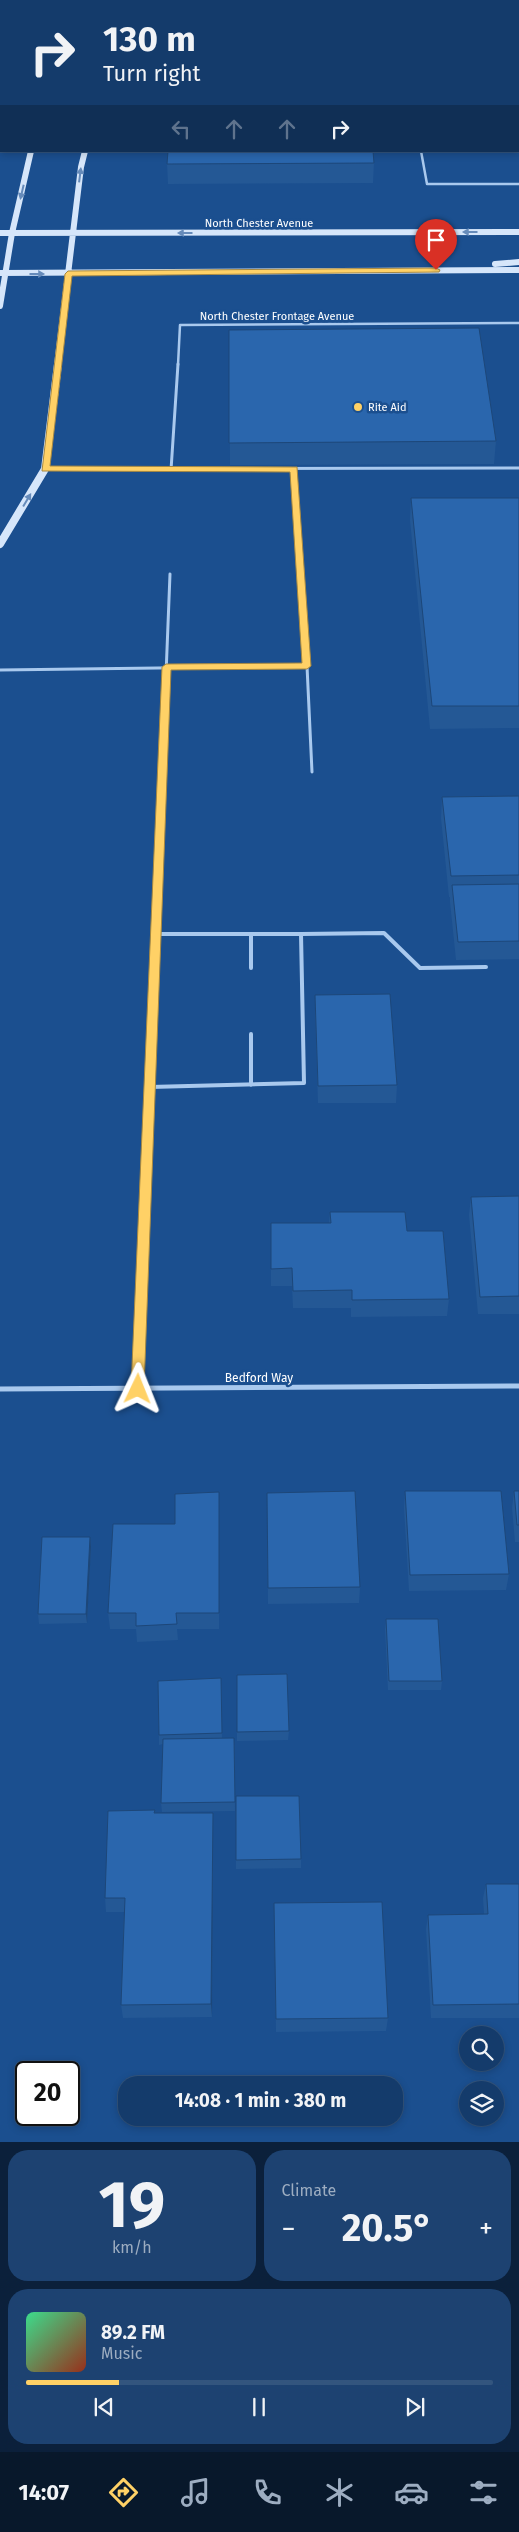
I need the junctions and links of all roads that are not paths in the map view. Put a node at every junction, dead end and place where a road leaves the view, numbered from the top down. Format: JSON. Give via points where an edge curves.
{"nodes":[{"id":1,"x":31,"y":152,"type":"edge"},
{"id":2,"x":85,"y":152,"type":"edge"},
{"id":3,"x":421,"y":152,"type":"edge"},
{"id":4,"x":519,"y":184,"type":"edge"},
{"id":5,"x":519,"y":232,"type":"edge"},
{"id":6,"x":0,"y":233,"type":"edge"},
{"id":7,"x":12,"y":233,"type":"junction"},
{"id":8,"x":73,"y":234,"type":"junction"},
{"id":9,"x":519,"y":262,"type":"edge"},
{"id":10,"x":436,"y":270,"type":"junction"},
{"id":11,"x":519,"y":270,"type":"edge"},
{"id":12,"x":3,"y":273,"type":"edge"},
{"id":13,"x":68,"y":274,"type":"junction"},
{"id":14,"x":0,"y":306,"type":"edge"},
{"id":15,"x":519,"y":324,"type":"edge"},
{"id":16,"x":519,"y":468,"type":"edge"},
{"id":17,"x":45,"y":469,"type":"junction"},
{"id":18,"x":294,"y":469,"type":"junction"},
{"id":19,"x":171,"y":470,"type":"junction"},
{"id":20,"x":0,"y":541,"type":"edge"},
{"id":21,"x":170,"y":574,"type":"dead end"},
{"id":22,"x":307,"y":666,"type":"junction"},
{"id":23,"x":166,"y":667,"type":"junction"},
{"id":24,"x":0,"y":670,"type":"edge"},
{"id":25,"x":312,"y":772,"type":"dead end"},
{"id":26,"x":156,"y":934,"type":"junction"},
{"id":27,"x":251,"y":934,"type":"junction"},
{"id":28,"x":301,"y":934,"type":"junction"},
{"id":29,"x":486,"y":967,"type":"dead end"},
{"id":30,"x":252,"y":968,"type":"dead end"},
{"id":31,"x":251,"y":1034,"type":"dead end"},
{"id":32,"x":251,"y":1086,"type":"junction"},
{"id":33,"x":150,"y":1087,"type":"junction"},
{"id":34,"x":519,"y":1386,"type":"edge"},
{"id":35,"x":138,"y":1389,"type":"junction"},
{"id":36,"x":0,"y":1390,"type":"edge"}],
"edges":[{"from":1,"to":7,"type":"main road","one_way":true},
{"from":8,"to":2,"type":"main road","one_way":true},
{"from":3,"to":4,"type":"lane","via":[[427,184]]},
{"from":5,"to":8,"type":"main road","name":"North Chester Avenue","one_way":true},
{"from":6,"to":7,"type":"main road","name":"North Chester Avenue"},
{"from":7,"to":8,"type":"main road","name":"North Chester Avenue"},
{"from":7,"to":12,"type":"main road"},
{"from":8,"to":13,"type":"main road"},
{"from":9,"to":10,"type":"main road"},
{"from":10,"to":11,"type":"main road"},
{"from":10,"to":13,"type":"main road"},
{"from":12,"to":13,"type":"main road","one_way":true},
{"from":12,"to":14,"type":"main road"},
{"from":13,"to":17,"type":"main road"},
{"from":15,"to":19,"type":"lane","name":"North Chester Frontage Avenue","via":[[180,325]]},
{"from":16,"to":18,"type":"lane"},
{"from":17,"to":19,"type":"lane"},
{"from":20,"to":17,"type":"main road","one_way":true},
{"from":18,"to":19,"type":"lane"},
{"from":18,"to":22,"type":"lane"},
{"from":21,"to":23,"type":"lane"},
{"from":22,"to":23,"type":"lane"},
{"from":22,"to":25,"type":"lane"},
{"from":23,"to":24,"type":"lane"},
{"from":23,"to":26,"type":"lane"},
{"from":26,"to":27,"type":"lane"},
{"from":26,"to":33,"type":"lane"},
{"from":27,"to":28,"type":"lane"},
{"from":27,"to":30,"type":"lane"},
{"from":28,"to":29,"type":"lane","via":[[384,933],[420,968]]},
{"from":28,"to":32,"type":"lane","via":[[304,1083]]},
{"from":31,"to":32,"type":"lane"},
{"from":32,"to":33,"type":"lane"},
{"from":33,"to":35,"type":"lane"},
{"from":34,"to":35,"type":"street","name":"Bedford Way"},
{"from":35,"to":36,"type":"street","name":"Bedford Way"}]}
